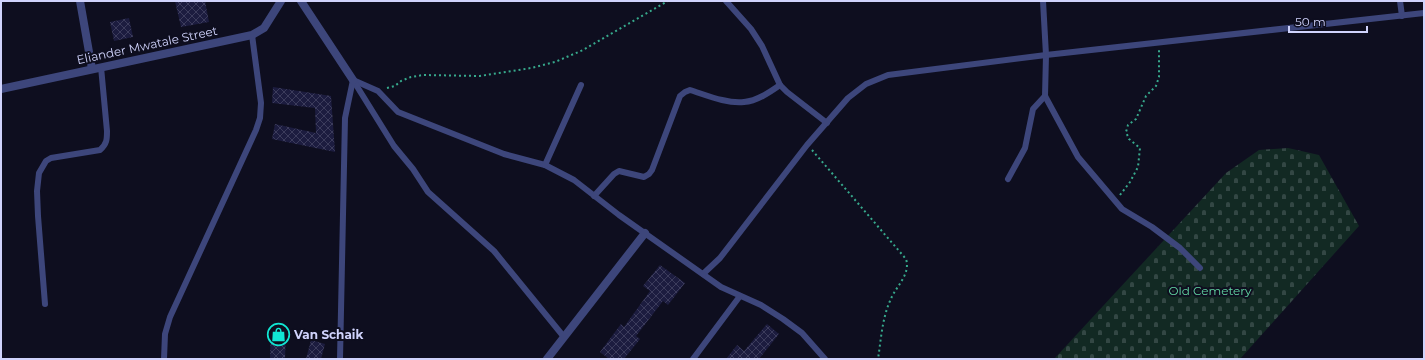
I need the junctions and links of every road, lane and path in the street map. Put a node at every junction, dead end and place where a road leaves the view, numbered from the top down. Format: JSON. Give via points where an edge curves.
{"nodes":[{"id":1,"x":80,"y":1,"type":"edge"},
{"id":2,"x":281,"y":1,"type":"edge"},
{"id":3,"x":301,"y":1,"type":"edge"},
{"id":4,"x":668,"y":1,"type":"edge"},
{"id":5,"x":726,"y":1,"type":"edge"},
{"id":6,"x":1042,"y":1,"type":"edge"},
{"id":7,"x":1400,"y":1,"type":"edge"},
{"id":8,"x":1424,"y":13,"type":"edge"},
{"id":9,"x":1402,"y":16,"type":"junction"},
{"id":10,"x":252,"y":35,"type":"junction"},
{"id":11,"x":1159,"y":43,"type":"junction"},
{"id":12,"x":1046,"y":55,"type":"junction"},
{"id":13,"x":97,"y":68,"type":"junction"},
{"id":14,"x":353,"y":80,"type":"junction"},
{"id":15,"x":581,"y":85,"type":"dead end"},
{"id":16,"x":780,"y":85,"type":"junction"},
{"id":17,"x":1,"y":89,"type":"edge"},
{"id":18,"x":378,"y":91,"type":"junction"},
{"id":19,"x":1045,"y":96,"type":"junction"},
{"id":20,"x":827,"y":123,"type":"junction"},
{"id":21,"x":807,"y":145,"type":"junction"},
{"id":22,"x":545,"y":165,"type":"junction"},
{"id":23,"x":1008,"y":179,"type":"dead end"},
{"id":24,"x":594,"y":196,"type":"junction"},
{"id":25,"x":1116,"y":201,"type":"junction"},
{"id":26,"x":645,"y":233,"type":"junction"},
{"id":27,"x":1200,"y":268,"type":"dead end"},
{"id":28,"x":703,"y":274,"type":"junction"},
{"id":29,"x":740,"y":296,"type":"junction"},
{"id":30,"x":46,"y":304,"type":"dead end"},
{"id":31,"x":564,"y":337,"type":"junction"},
{"id":32,"x":164,"y":359,"type":"edge"},
{"id":33,"x":340,"y":359,"type":"edge"},
{"id":34,"x":547,"y":359,"type":"edge"},
{"id":35,"x":693,"y":359,"type":"edge"},
{"id":36,"x":825,"y":359,"type":"edge"},
{"id":37,"x":878,"y":359,"type":"edge"}],
"edges":[{"from":1,"to":13,"type":"street"},
{"from":2,"to":10,"type":"street","name":"Eliander Mwatale Street","via":[[264,28]]},
{"from":3,"to":14,"type":"street"},
{"from":4,"to":18,"type":"path","via":[[584,50],[555,62],[480,76],[417,76]]},
{"from":5,"to":16,"type":"lane","via":[[751,29],[762,46]]},
{"from":6,"to":12,"type":"lane"},
{"from":7,"to":9,"type":"lane"},
{"from":8,"to":9,"type":"lane"},
{"from":9,"to":11,"type":"lane"},
{"from":10,"to":13,"type":"street","name":"Eliander Mwatale Street"},
{"from":10,"to":32,"type":"lane","via":[[261,103],[260,118],[170,317],[165,334]]},
{"from":11,"to":12,"type":"lane"},
{"from":11,"to":25,"type":"path","via":[[1159,78],[1126,132],[1129,139],[1140,148],[1138,167]]},
{"from":12,"to":19,"type":"lane"},
{"from":12,"to":20,"type":"lane","via":[[888,75],[866,84],[848,98]]},
{"from":13,"to":17,"type":"street","name":"Eliander Mwatale Street"},
{"from":13,"to":30,"type":"lane","via":[[107,131],[104,146],[100,150],[51,158],[46,161],[39,173],[38,216]]},
{"from":14,"to":18,"type":"lane"},
{"from":14,"to":31,"type":"lane","via":[[394,146],[428,192],[494,251]]},
{"from":14,"to":33,"type":"lane","via":[[345,118]]},
{"from":15,"to":22,"type":"lane"},
{"from":16,"to":20,"type":"lane"},
{"from":16,"to":24,"type":"lane","via":[[765,96],[746,102],[730,102],[690,90],[685,92],[680,96],[649,174],[644,177],[619,171]]},
{"from":18,"to":22,"type":"lane","via":[[398,112],[504,154]]},
{"from":19,"to":23,"type":"lane","via":[[1033,110],[1025,148]]},
{"from":19,"to":25,"type":"lane","via":[[1078,157]]},
{"from":20,"to":21,"type":"lane"},
{"from":21,"to":28,"type":"lane","via":[[720,258]]},
{"from":21,"to":37,"type":"path","via":[[906,259],[908,265],[886,312]]},
{"from":22,"to":24,"type":"lane","via":[[574,180]]},
{"from":24,"to":26,"type":"lane"},
{"from":25,"to":27,"type":"lane","via":[[1122,208],[1152,226],[1180,248]]},
{"from":26,"to":28,"type":"lane"},
{"from":26,"to":31,"type":"street"},
{"from":28,"to":29,"type":"lane"},
{"from":29,"to":35,"type":"lane"},
{"from":29,"to":36,"type":"lane","via":[[783,318],[802,333]]},
{"from":31,"to":34,"type":"street"}]}
